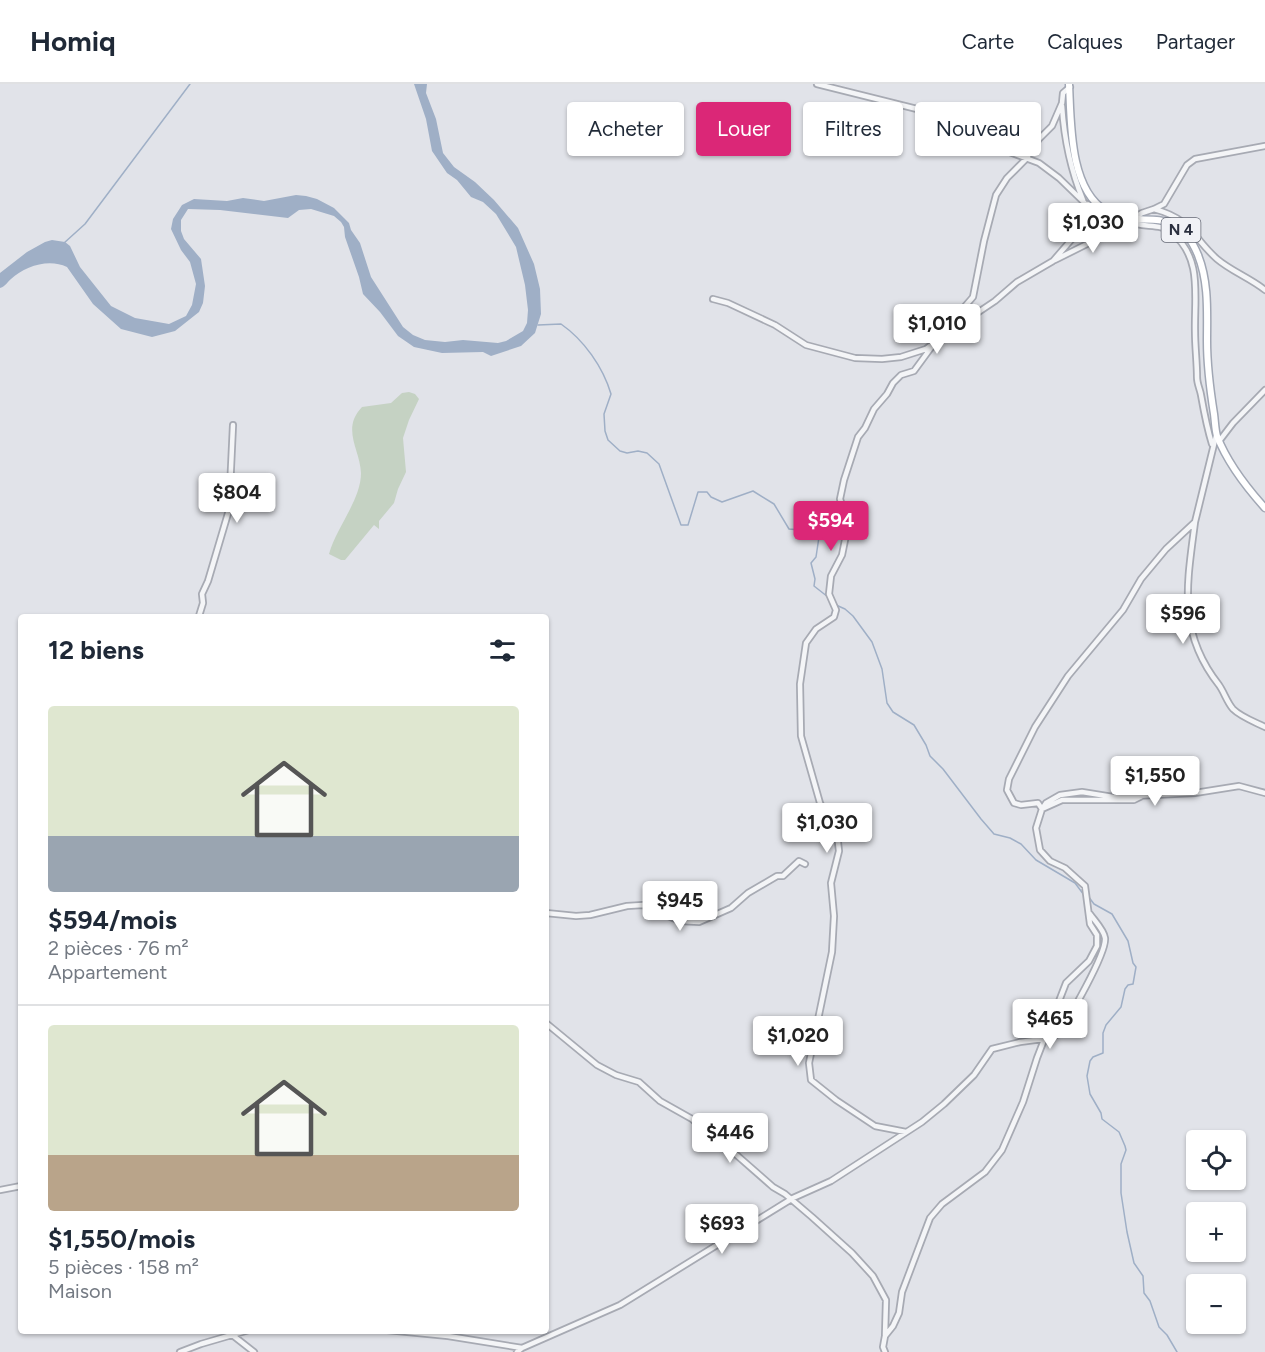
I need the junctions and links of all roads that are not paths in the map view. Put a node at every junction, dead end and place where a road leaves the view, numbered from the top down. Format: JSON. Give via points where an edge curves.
{"nodes":[{"id":1,"x":817,"y":84,"type":"edge"},
{"id":2,"x":1069,"y":86,"type":"edge"},
{"id":3,"x":1062,"y":103,"type":"junction"},
{"id":4,"x":915,"y":108,"type":"edge"},
{"id":5,"x":1041,"y":137,"type":"edge"},
{"id":6,"x":1265,"y":146,"type":"edge"},
{"id":7,"x":1019,"y":156,"type":"edge"},
{"id":8,"x":1028,"y":156,"type":"edge"},
{"id":9,"x":1026,"y":159,"type":"junction"},
{"id":10,"x":1083,"y":200,"type":"junction"},
{"id":11,"x":1089,"y":204,"type":"junction"},
{"id":12,"x":1154,"y":210,"type":"junction"},
{"id":13,"x":1132,"y":220,"type":"junction"},
{"id":14,"x":1120,"y":224,"type":"junction"},
{"id":15,"x":1053,"y":261,"type":"junction"},
{"id":16,"x":1265,"y":290,"type":"edge"},
{"id":17,"x":713,"y":299,"type":"dead end"},
{"id":18,"x":943,"y":336,"type":"junction"},
{"id":19,"x":936,"y":341,"type":"junction"},
{"id":20,"x":1265,"y":390,"type":"edge"},
{"id":21,"x":233,"y":425,"type":"dead end"},
{"id":22,"x":1218,"y":438,"type":"junction"},
{"id":23,"x":1212,"y":444,"type":"junction"},
{"id":24,"x":1265,"y":508,"type":"edge"},
{"id":25,"x":1195,"y":522,"type":"junction"},
{"id":26,"x":200,"y":614,"type":"edge"},
{"id":27,"x":1265,"y":727,"type":"edge"},
{"id":28,"x":1263,"y":791,"type":"edge"},
{"id":29,"x":1042,"y":809,"type":"junction"},
{"id":30,"x":805,"y":864,"type":"dead end"},
{"id":31,"x":1089,"y":912,"type":"junction"},
{"id":32,"x":549,"y":913,"type":"edge"},
{"id":33,"x":549,"y":1025,"type":"edge"},
{"id":34,"x":1044,"y":1039,"type":"junction"},
{"id":35,"x":906,"y":1132,"type":"junction"},
{"id":36,"x":18,"y":1186,"type":"edge"},
{"id":37,"x":0,"y":1190,"type":"edge"},
{"id":38,"x":791,"y":1199,"type":"junction"},
{"id":39,"x":231,"y":1334,"type":"edge"},
{"id":40,"x":239,"y":1334,"type":"edge"},
{"id":41,"x":428,"y":1334,"type":"edge"},
{"id":42,"x":234,"y":1336,"type":"junction"},
{"id":43,"x":885,"y":1336,"type":"junction"},
{"id":44,"x":520,"y":1350,"type":"edge"},
{"id":45,"x":180,"y":1352,"type":"edge"},
{"id":46,"x":254,"y":1352,"type":"edge"},
{"id":47,"x":885,"y":1352,"type":"edge"}],
"edges":[{"from":1,"to":4,"type":"street"},
{"from":2,"to":3,"type":"street"},
{"from":2,"to":13,"type":"main road","number":"N 4","via":[[1074,150],[1086,188],[1106,211]]},
{"from":3,"to":5,"type":"street","via":[[1052,126]]},
{"from":3,"to":10,"type":"street","via":[[1063,125]]},
{"from":6,"to":12,"type":"street","via":[[1196,159],[1187,165],[1164,204]]},
{"from":7,"to":9,"type":"street"},
{"from":8,"to":9,"type":"street"},
{"from":9,"to":10,"type":"street","via":[[1045,168]]},
{"from":9,"to":18,"type":"street","via":[[1006,178],[996,195],[973,297]]},
{"from":10,"to":11,"type":"street"},
{"from":11,"to":14,"type":"street","via":[[1094,212]]},
{"from":11,"to":15,"type":"street","via":[[1072,239]]},
{"from":12,"to":13,"type":"street"},
{"from":12,"to":16,"type":"street","via":[[1187,225],[1214,257]]},
{"from":13,"to":14,"type":"street"},
{"from":13,"to":22,"type":"main road","number":"N 4","via":[[1154,218],[1174,225],[1185,233],[1198,255],[1207,288],[1207,354]]},
{"from":13,"to":23,"type":"street","via":[[1136,225],[1171,232],[1191,259],[1196,288],[1197,380]]},
{"from":14,"to":15,"type":"street"},
{"from":15,"to":18,"type":"street"},
{"from":17,"to":19,"type":"street","via":[[775,325],[806,345],[855,358],[901,357],[926,349]]},
{"from":18,"to":19,"type":"street"},
{"from":19,"to":35,"type":"street","via":[[914,371],[893,383],[858,437],[840,499],[846,535],[842,555],[831,576],[829,594],[836,610],[806,643],[800,684],[801,736],[820,803],[836,825],[839,851],[831,883],[832,952],[809,1063],[811,1080],[875,1126]]},
{"from":20,"to":22,"type":"street"},
{"from":21,"to":26,"type":"street","via":[[229,510],[202,594]]},
{"from":22,"to":23,"type":"street"},
{"from":22,"to":24,"type":"main road","number":"N 4"},
{"from":23,"to":25,"type":"street"},
{"from":25,"to":27,"type":"street","via":[[1187,586],[1192,638],[1233,709]]},
{"from":25,"to":29,"type":"street","via":[[1141,579],[1123,610],[1068,676],[1027,740],[1007,790],[1014,803],[1038,802]]},
{"from":28,"to":29,"type":"street","via":[[1239,786],[1134,800],[1062,800]]},
{"from":29,"to":31,"type":"street","via":[[1036,828],[1040,850],[1085,886]]},
{"from":30,"to":32,"type":"street","via":[[799,861],[783,876],[699,922],[680,921],[643,905],[590,915]]},
{"from":31,"to":34,"type":"street","via":[[1098,946],[1089,961],[1066,983]]},
{"from":31,"to":34,"type":"street","via":[[1106,940],[1099,961],[1058,1034]]},
{"from":33,"to":38,"type":"street","via":[[597,1065],[639,1082],[660,1101],[692,1119]]},
{"from":34,"to":35,"type":"street","via":[[992,1049],[960,1090]]},
{"from":34,"to":43,"type":"street","via":[[1002,1150],[985,1172],[942,1204],[930,1218],[902,1292],[899,1313]]},
{"from":35,"to":38,"type":"street","via":[[831,1181]]},
{"from":36,"to":37,"type":"street"},
{"from":38,"to":43,"type":"street","via":[[873,1276],[886,1300]]},
{"from":38,"to":44,"type":"street","via":[[620,1305]]},
{"from":39,"to":42,"type":"street"},
{"from":40,"to":42,"type":"street"},
{"from":41,"to":44,"type":"street"},
{"from":42,"to":45,"type":"street"},
{"from":42,"to":46,"type":"street"},
{"from":43,"to":47,"type":"street"}]}
